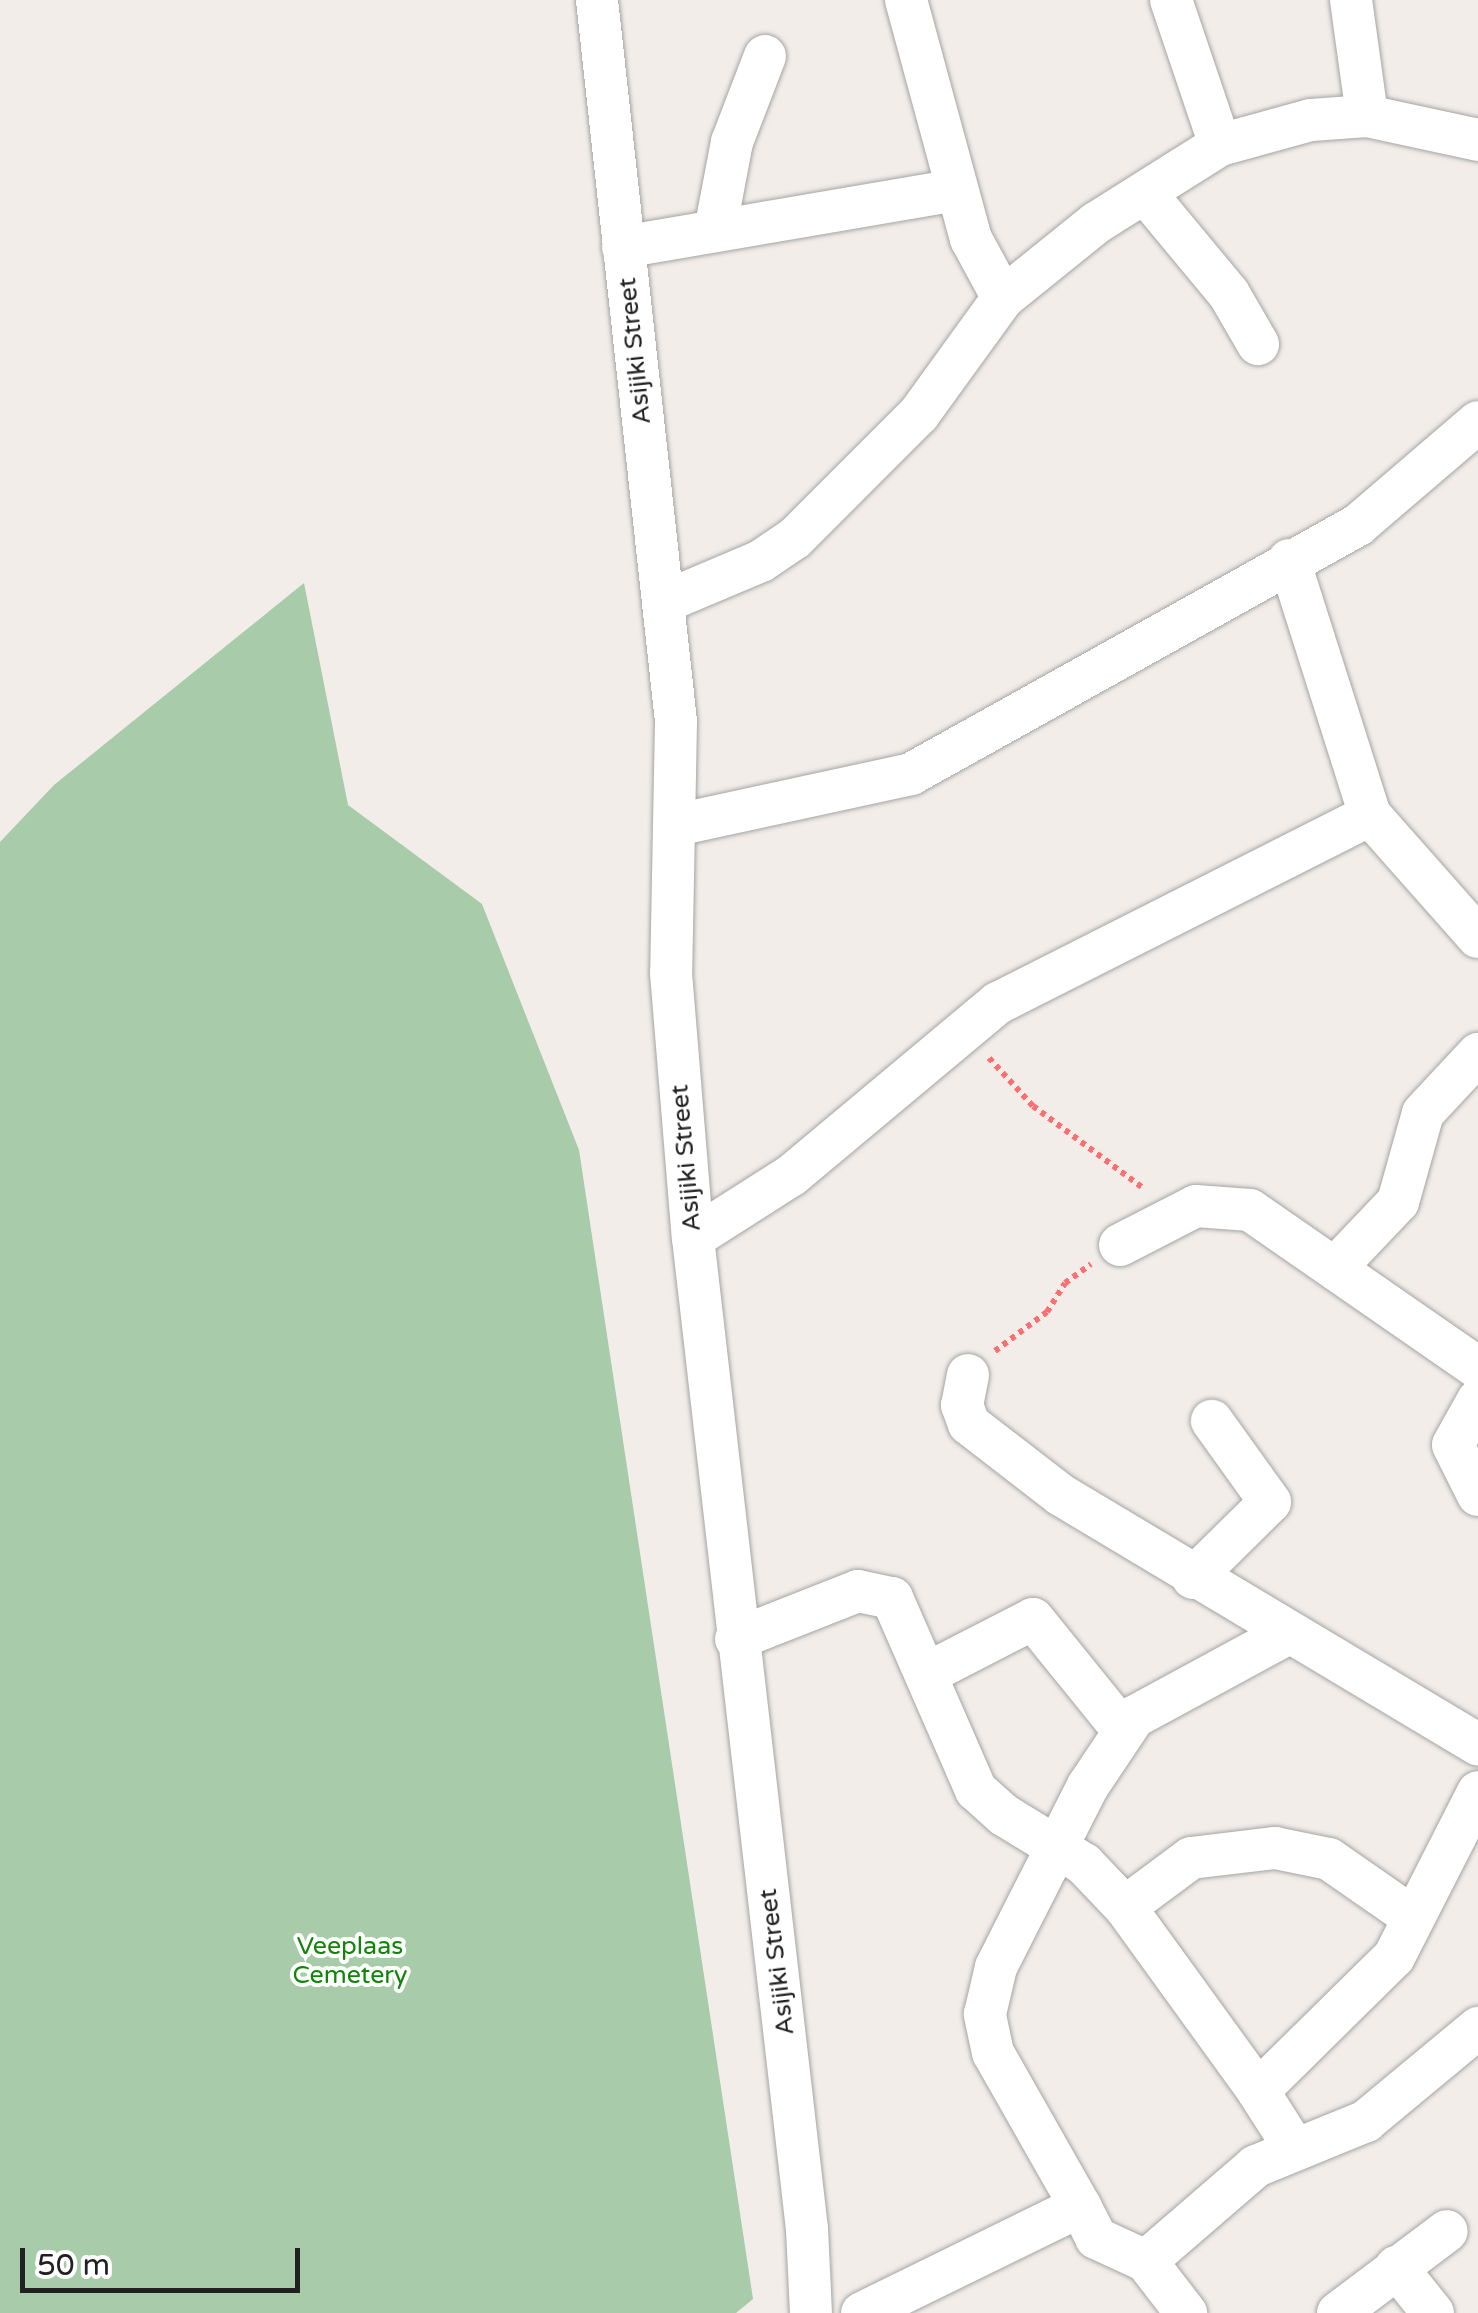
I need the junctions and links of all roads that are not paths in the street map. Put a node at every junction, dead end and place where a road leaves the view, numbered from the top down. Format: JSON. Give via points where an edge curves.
{"nodes":[{"id":1,"x":597,"y":0,"type":"edge"},
{"id":2,"x":906,"y":0,"type":"edge"},
{"id":3,"x":1171,"y":0,"type":"edge"},
{"id":4,"x":1351,"y":0,"type":"edge"},
{"id":5,"x":765,"y":56,"type":"dead end"},
{"id":6,"x":1368,"y":116,"type":"junction"},
{"id":7,"x":1478,"y":140,"type":"edge"},
{"id":8,"x":1220,"y":145,"type":"junction"},
{"id":9,"x":956,"y":190,"type":"junction"},
{"id":10,"x":1146,"y":194,"type":"junction"},
{"id":11,"x":716,"y":231,"type":"junction"},
{"id":12,"x":624,"y":247,"type":"junction"},
{"id":13,"x":1003,"y":298,"type":"junction"},
{"id":14,"x":1258,"y":344,"type":"dead end"},
{"id":15,"x":1478,"y":422,"type":"edge"},
{"id":16,"x":1289,"y":560,"type":"junction"},
{"id":17,"x":664,"y":602,"type":"junction"},
{"id":18,"x":1370,"y":815,"type":"junction"},
{"id":19,"x":676,"y":825,"type":"junction"},
{"id":20,"x":1478,"y":936,"type":"edge"},
{"id":21,"x":1478,"y":1054,"type":"edge"},
{"id":22,"x":693,"y":1238,"type":"junction"},
{"id":23,"x":1120,"y":1245,"type":"road end"},
{"id":24,"x":1336,"y":1267,"type":"junction"},
{"id":25,"x":1478,"y":1368,"type":"edge"},
{"id":26,"x":968,"y":1375,"type":"road end"},
{"id":27,"x":1478,"y":1400,"type":"edge"},
{"id":28,"x":1212,"y":1421,"type":"dead end"},
{"id":29,"x":1478,"y":1495,"type":"edge"},
{"id":30,"x":1193,"y":1578,"type":"junction"},
{"id":31,"x":1287,"y":1634,"type":"junction"},
{"id":32,"x":736,"y":1639,"type":"junction"},
{"id":33,"x":926,"y":1674,"type":"junction"},
{"id":34,"x":1123,"y":1730,"type":"junction"},
{"id":35,"x":1478,"y":1745,"type":"edge"},
{"id":36,"x":1478,"y":1792,"type":"edge"},
{"id":37,"x":1058,"y":1844,"type":"junction"},
{"id":38,"x":1125,"y":1907,"type":"junction"},
{"id":39,"x":1414,"y":1918,"type":"junction"},
{"id":40,"x":1478,"y":2028,"type":"edge"},
{"id":41,"x":1258,"y":2092,"type":"junction"},
{"id":42,"x":1292,"y":2146,"type":"junction"},
{"id":43,"x":1080,"y":2206,"type":"junction"},
{"id":44,"x":1447,"y":2231,"type":"dead end"},
{"id":45,"x":1146,"y":2261,"type":"junction"},
{"id":46,"x":1396,"y":2267,"type":"junction"},
{"id":47,"x":811,"y":2313,"type":"edge"},
{"id":48,"x":862,"y":2313,"type":"edge"},
{"id":49,"x":1186,"y":2313,"type":"edge"},
{"id":50,"x":1338,"y":2313,"type":"edge"},
{"id":51,"x":1433,"y":2313,"type":"edge"}],
"edges":[{"from":1,"to":12,"type":"street","name":"Asijiki Street"},
{"from":2,"to":9,"type":"street"},
{"from":3,"to":8,"type":"street"},
{"from":4,"to":6,"type":"street"},
{"from":5,"to":11,"type":"street","via":[[732,142]]},
{"from":6,"to":7,"type":"street"},
{"from":6,"to":8,"type":"street","via":[[1311,120]]},
{"from":8,"to":10,"type":"street"},
{"from":9,"to":11,"type":"street"},
{"from":9,"to":13,"type":"street","via":[[979,257]]},
{"from":10,"to":13,"type":"street","via":[[1096,224]]},
{"from":10,"to":14,"type":"street","via":[[1229,294]]},
{"from":11,"to":12,"type":"street"},
{"from":12,"to":17,"type":"street","name":"Asijiki Street"},
{"from":13,"to":17,"type":"street","via":[[919,414],[795,538],[761,562]]},
{"from":15,"to":16,"type":"street","via":[[1378,511]]},
{"from":16,"to":18,"type":"street"},
{"from":16,"to":19,"type":"street","via":[[911,774]]},
{"from":17,"to":19,"type":"street","name":"Asijiki Street","via":[[676,720]]},
{"from":18,"to":20,"type":"street"},
{"from":18,"to":22,"type":"street","via":[[1055,972],[962,1028],[822,1152]]},
{"from":19,"to":22,"type":"street","name":"Asijiki Street","via":[[671,973]]},
{"from":21,"to":24,"type":"street","via":[[1423,1113],[1398,1202]]},
{"from":22,"to":32,"type":"street","name":"Asijiki Street"},
{"from":23,"to":24,"type":"street","via":[[1176,1212],[1226,1204],[1250,1210]]},
{"from":24,"to":25,"type":"street"},
{"from":26,"to":30,"type":"street","via":[[962,1405],[983,1438]]},
{"from":27,"to":29,"type":"street","via":[[1453,1445]]},
{"from":28,"to":30,"type":"street","via":[[1270,1502]]},
{"from":30,"to":31,"type":"street"},
{"from":31,"to":34,"type":"street","via":[[1169,1693]]},
{"from":31,"to":35,"type":"street"},
{"from":32,"to":33,"type":"street","via":[[858,1591],[874,1592],[892,1598],[904,1615]]},
{"from":32,"to":47,"type":"street","name":"Asijiki Street","via":[[803,2190]]},
{"from":33,"to":34,"type":"street","via":[[1034,1619]]},
{"from":33,"to":37,"type":"street","via":[[976,1790],[1004,1815]]},
{"from":34,"to":37,"type":"street"},
{"from":36,"to":39,"type":"street"},
{"from":37,"to":38,"type":"street"},
{"from":37,"to":43,"type":"street","via":[[996,1967],[985,2014],[1002,2073]]},
{"from":38,"to":39,"type":"street","via":[[1190,1858],[1275,1848],[1330,1859]]},
{"from":38,"to":41,"type":"street"},
{"from":39,"to":41,"type":"street","via":[[1368,1987]]},
{"from":40,"to":42,"type":"street","via":[[1366,2121],[1340,2136]]},
{"from":41,"to":42,"type":"street"},
{"from":42,"to":45,"type":"street","via":[[1232,2184]]},
{"from":43,"to":45,"type":"street","via":[[1096,2238]]},
{"from":43,"to":48,"type":"street"},
{"from":44,"to":46,"type":"street"},
{"from":45,"to":49,"type":"street"},
{"from":46,"to":50,"type":"street"},
{"from":46,"to":51,"type":"street"}]}
